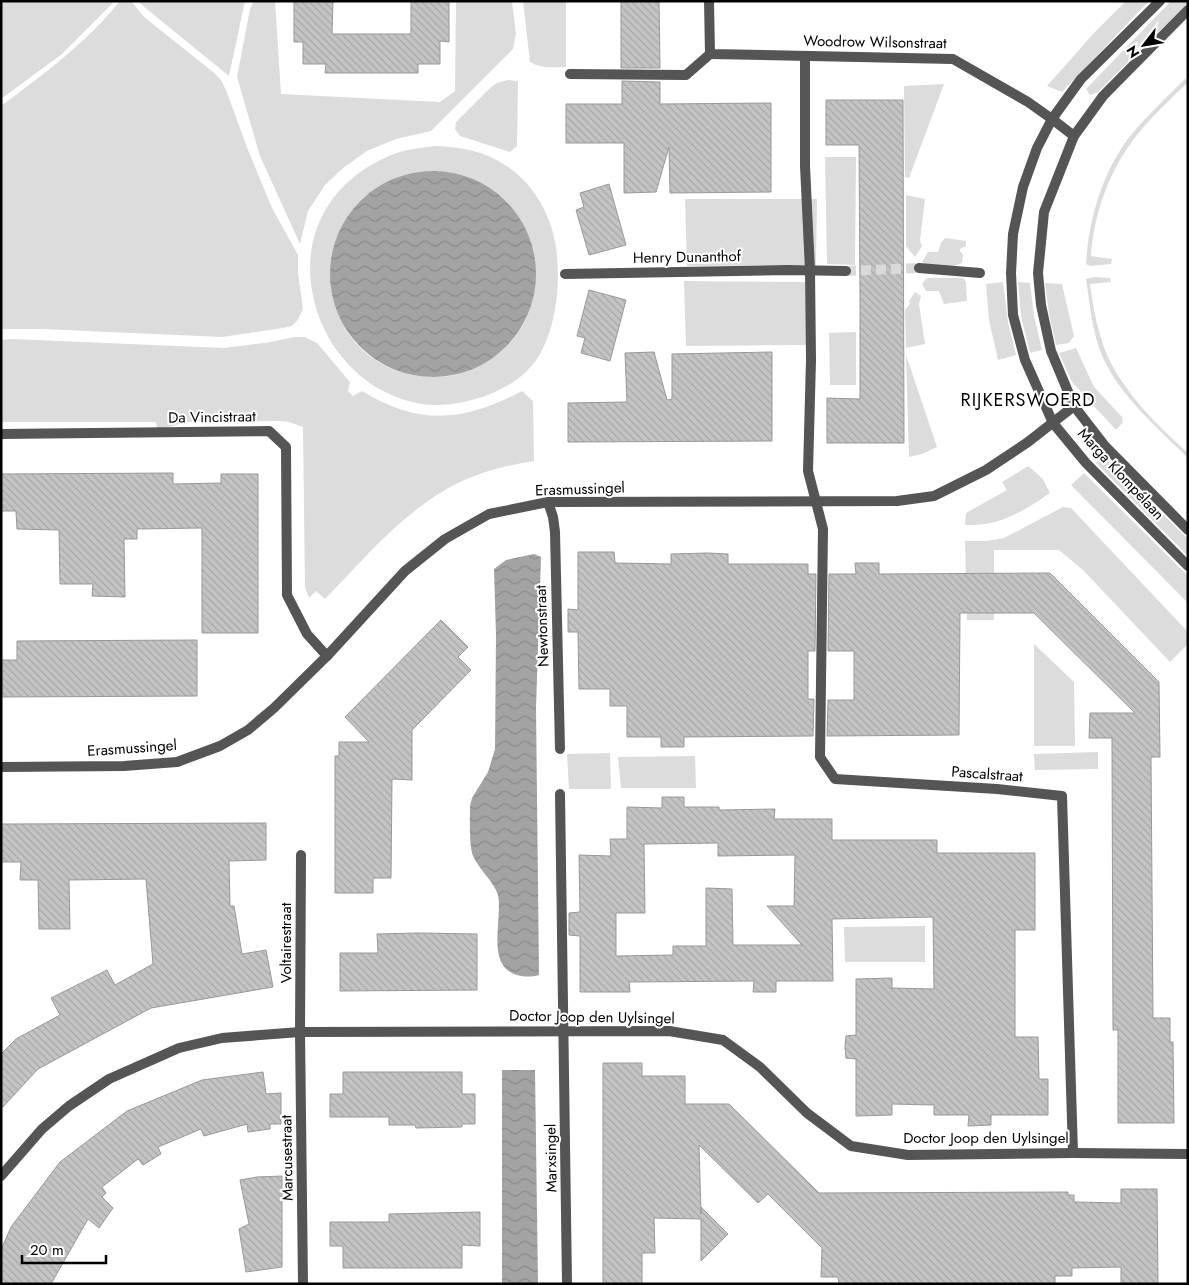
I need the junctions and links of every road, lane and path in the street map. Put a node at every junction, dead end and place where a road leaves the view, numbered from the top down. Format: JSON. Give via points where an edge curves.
{"nodes":[{"id":1,"x":709,"y":1,"type":"edge"},
{"id":2,"x":1160,"y":1,"type":"edge"},
{"id":3,"x":1188,"y":10,"type":"edge"},
{"id":4,"x":710,"y":54,"type":"junction"},
{"id":5,"x":805,"y":56,"type":"junction"},
{"id":6,"x":570,"y":74,"type":"dead end"},
{"id":7,"x":1052,"y":119,"type":"junction"},
{"id":8,"x":1074,"y":136,"type":"junction"},
{"id":9,"x":919,"y":268,"type":"tunnel mouth"},
{"id":10,"x":810,"y":270,"type":"junction"},
{"id":11,"x":846,"y":271,"type":"tunnel mouth"},
{"id":12,"x":565,"y":274,"type":"dead end"},
{"id":13,"x":980,"y":274,"type":"dead end"},
{"id":14,"x":1074,"y":406,"type":"junction"},
{"id":15,"x":1053,"y":423,"type":"junction"},
{"id":16,"x":1,"y":434,"type":"edge"},
{"id":17,"x":816,"y":501,"type":"junction"},
{"id":18,"x":548,"y":502,"type":"junction"},
{"id":19,"x":1188,"y":530,"type":"edge"},
{"id":20,"x":1188,"y":566,"type":"edge"},
{"id":21,"x":327,"y":656,"type":"junction"},
{"id":22,"x":560,"y":749,"type":"dead end"},
{"id":23,"x":1,"y":767,"type":"edge"},
{"id":24,"x":560,"y":794,"type":"dead end"},
{"id":25,"x":301,"y":855,"type":"dead end"},
{"id":26,"x":564,"y":1031,"type":"junction"},
{"id":27,"x":300,"y":1032,"type":"junction"},
{"id":28,"x":1073,"y":1153,"type":"junction"},
{"id":29,"x":1188,"y":1154,"type":"edge"},
{"id":30,"x":1,"y":1176,"type":"edge"},
{"id":31,"x":303,"y":1284,"type":"edge"},
{"id":32,"x":567,"y":1284,"type":"edge"}],
"edges":[{"from":1,"to":4,"type":"street"},
{"from":2,"to":7,"type":"street","name":"Marga Klompélaan","via":[[1081,78]]},
{"from":3,"to":8,"type":"street","name":"Marga Klompélaan","via":[[1103,96]]},
{"from":4,"to":5,"type":"street","name":"Woodrow Wilsonstraat"},
{"from":4,"to":6,"type":"street","via":[[686,74]]},
{"from":5,"to":7,"type":"street","name":"Woodrow Wilsonstraat","via":[[954,59]]},
{"from":5,"to":10,"type":"street","via":[[805,166]]},
{"from":7,"to":8,"type":"street","name":"Woodrow Wilsonstraat"},
{"from":7,"to":15,"type":"street","name":"Marga Klompélaan","via":[[1023,187],[1013,234],[1011,273],[1013,315],[1025,360]]},
{"from":8,"to":14,"type":"street","name":"Marga Klompélaan","via":[[1044,212],[1038,273],[1051,351]]},
{"from":9,"to":13,"type":"street"},
{"from":10,"to":11,"type":"street","name":"Henry Dunanthof"},
{"from":10,"to":12,"type":"street","name":"Henry Dunanthof"},
{"from":10,"to":17,"type":"street","via":[[808,471]]},
{"from":14,"to":15,"type":"street","name":"Erasmussingel"},
{"from":14,"to":19,"type":"street","name":"Marga Klompélaan","via":[[1105,446]]},
{"from":15,"to":17,"type":"street","name":"Erasmussingel","via":[[986,470],[934,496],[897,501]]},
{"from":15,"to":20,"type":"street","name":"Marga Klompélaan","via":[[1086,463]]},
{"from":16,"to":21,"type":"street","name":"Da Vincistraat","via":[[269,431],[286,447],[287,595],[307,634]]},
{"from":17,"to":18,"type":"street","name":"Erasmussingel"},
{"from":17,"to":28,"type":"street","name":"Pascalstraat","via":[[823,529],[820,756],[835,779],[1062,796]]},
{"from":18,"to":21,"type":"street","name":"Erasmussingel","via":[[489,514],[445,539],[405,571]]},
{"from":18,"to":22,"type":"street","name":"Newtonstraat","via":[[555,532]]},
{"from":21,"to":23,"type":"street","name":"Erasmussingel","via":[[248,730],[220,746],[177,762]]},
{"from":24,"to":26,"type":"street"},
{"from":25,"to":27,"type":"street","name":"Voltairestraat"},
{"from":26,"to":27,"type":"street","name":"Doctor Joop den Uylsingel"},
{"from":26,"to":28,"type":"street","name":"Doctor Joop den Uylsingel","via":[[669,1031],[723,1040],[760,1067],[807,1113],[851,1146],[908,1155]]},
{"from":26,"to":32,"type":"street","name":"Marxsingel"},
{"from":27,"to":30,"type":"street","name":"Doctor Joop den Uylsingel","via":[[222,1038],[179,1048],[109,1079],[42,1129]]},
{"from":27,"to":31,"type":"street","name":"Marcusestraat"},
{"from":28,"to":29,"type":"street","name":"Doctor Joop den Uylsingel"}]}
